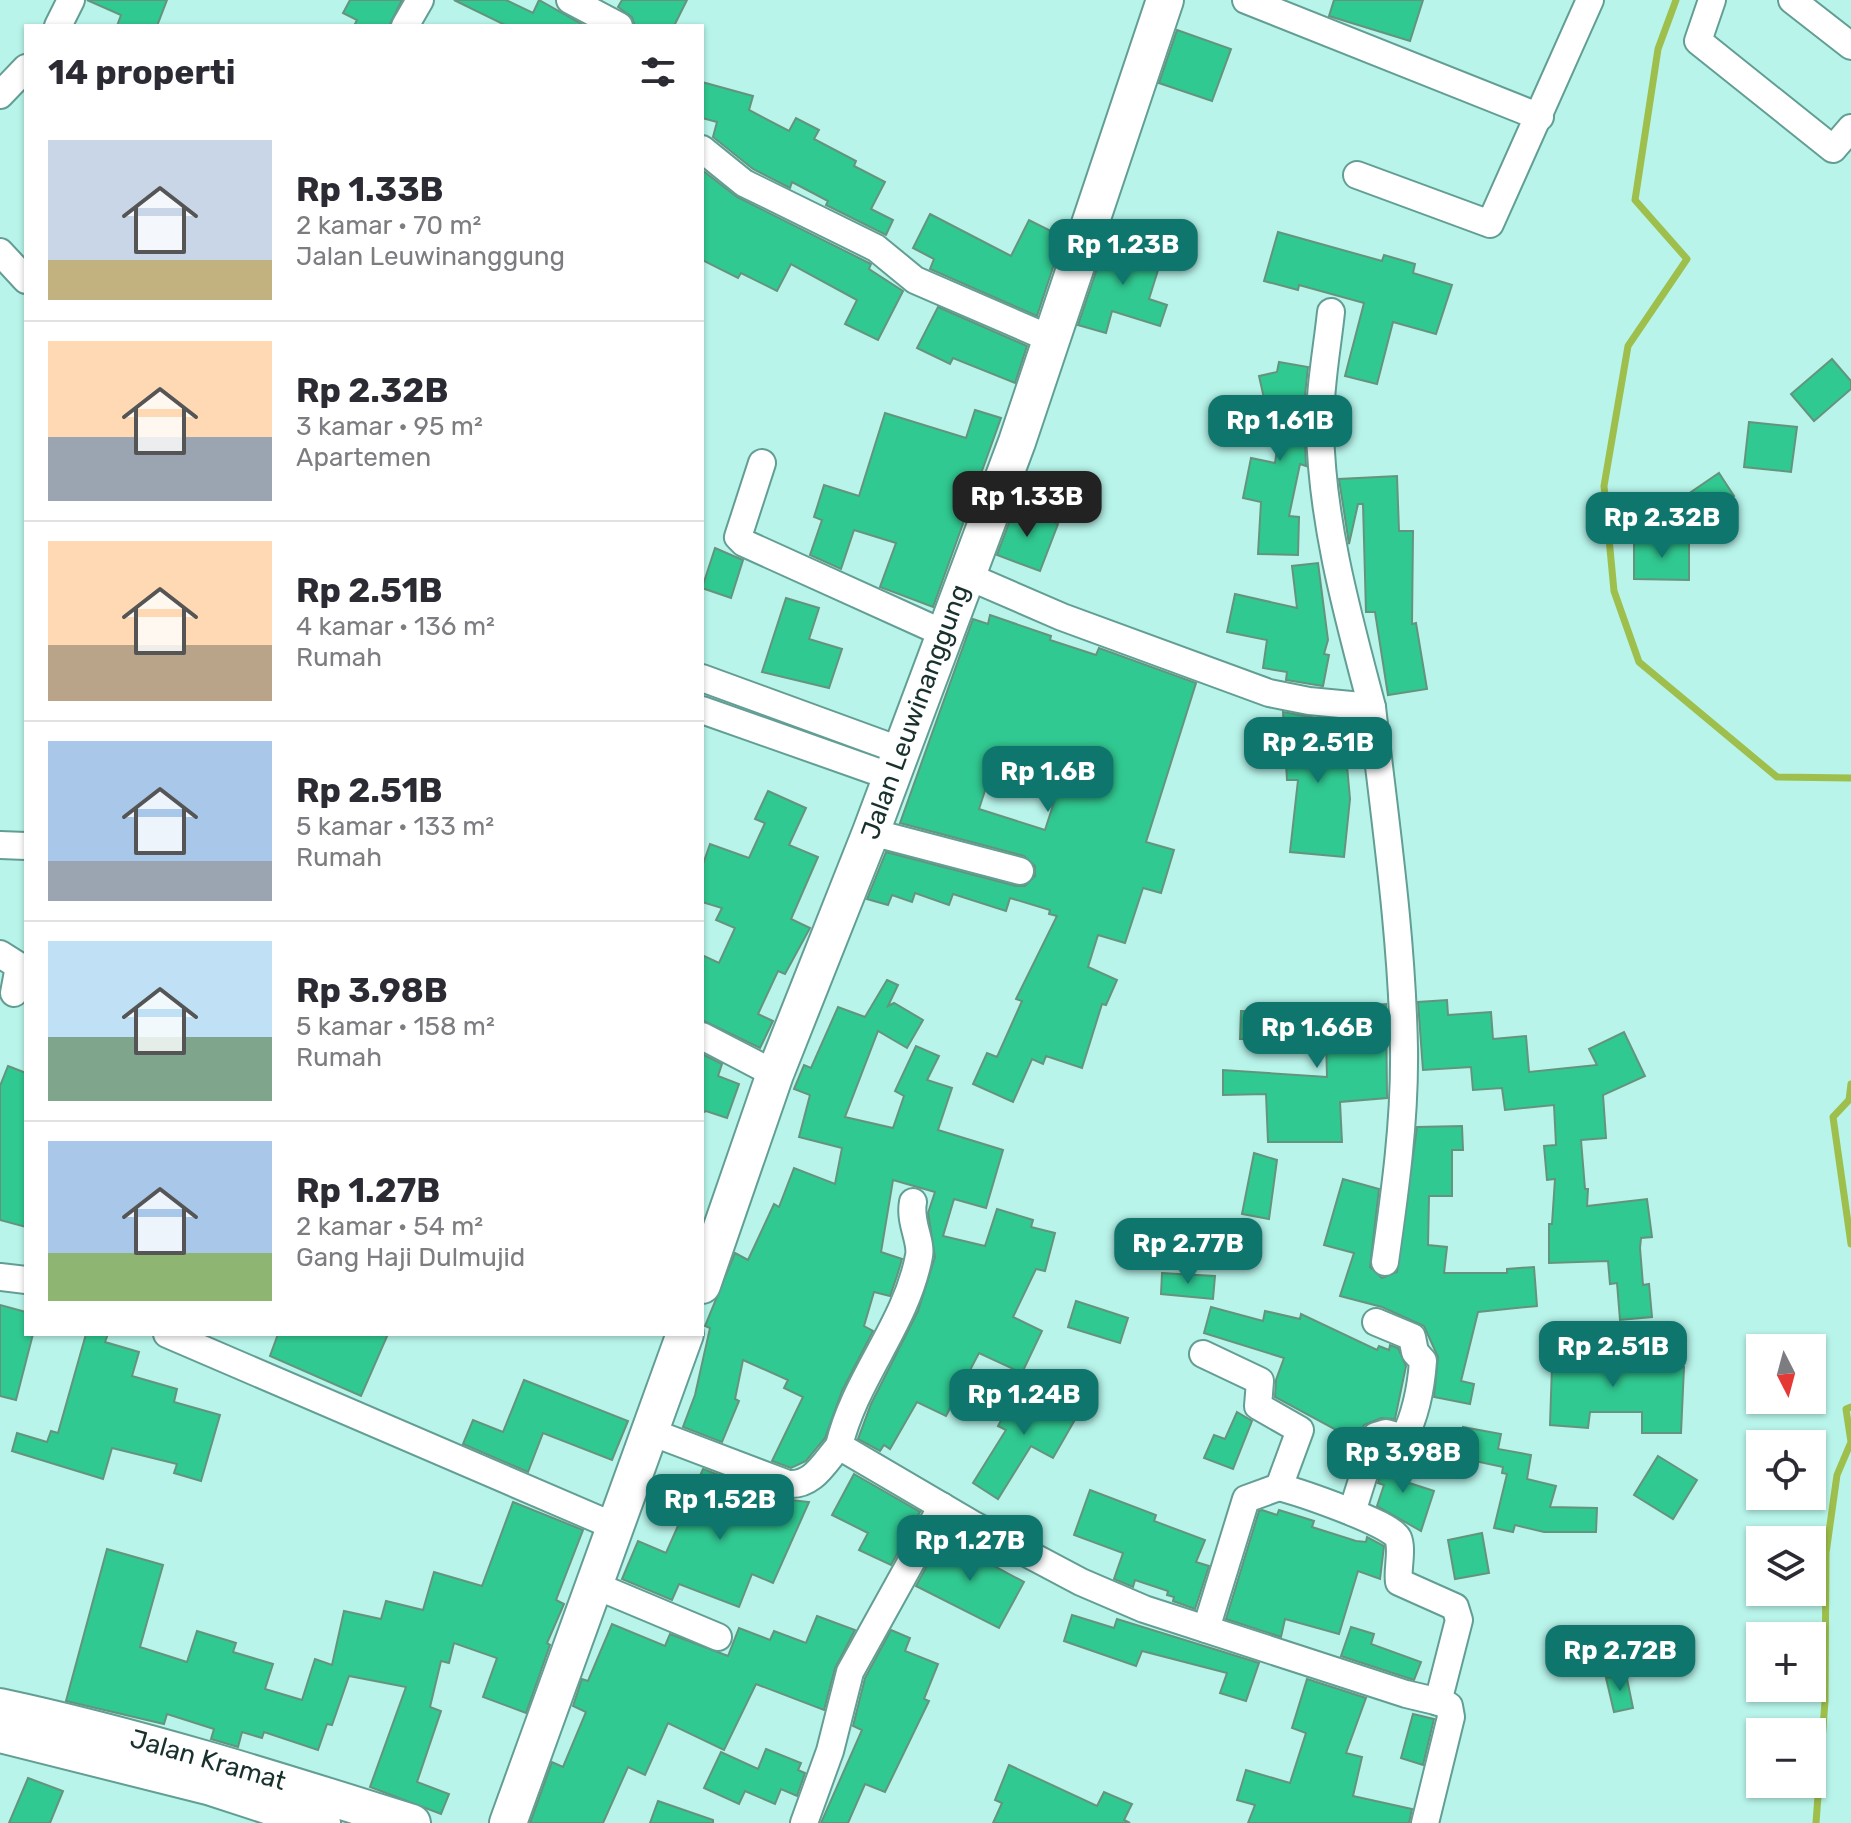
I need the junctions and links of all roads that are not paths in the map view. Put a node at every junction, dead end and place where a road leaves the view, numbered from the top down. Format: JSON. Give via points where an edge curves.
{"nodes":[{"id":1,"x":71,"y":0,"type":"edge"},
{"id":2,"x":420,"y":0,"type":"edge"},
{"id":3,"x":570,"y":0,"type":"edge"},
{"id":4,"x":1165,"y":0,"type":"edge"},
{"id":5,"x":1246,"y":0,"type":"edge"},
{"id":6,"x":1590,"y":0,"type":"edge"},
{"id":7,"x":1712,"y":0,"type":"edge"},
{"id":8,"x":1792,"y":0,"type":"edge"},
{"id":9,"x":59,"y":24,"type":"edge"},
{"id":10,"x":406,"y":24,"type":"edge"},
{"id":11,"x":615,"y":24,"type":"edge"},
{"id":12,"x":1851,"y":46,"type":"edge"},
{"id":13,"x":24,"y":70,"type":"edge"},
{"id":14,"x":0,"y":95,"type":"edge"},
{"id":15,"x":1540,"y":117,"type":"junction"},
{"id":16,"x":1851,"y":128,"type":"edge"},
{"id":17,"x":704,"y":151,"type":"edge"},
{"id":18,"x":1357,"y":175,"type":"dead end"},
{"id":19,"x":0,"y":252,"type":"edge"},
{"id":20,"x":24,"y":278,"type":"edge"},
{"id":21,"x":1331,"y":312,"type":"dead end"},
{"id":22,"x":1051,"y":339,"type":"junction"},
{"id":23,"x":762,"y":463,"type":"dead end"},
{"id":24,"x":965,"y":575,"type":"junction"},
{"id":25,"x":943,"y":633,"type":"junction"},
{"id":26,"x":704,"y":679,"type":"edge"},
{"id":27,"x":1372,"y":707,"type":"junction"},
{"id":28,"x":704,"y":711,"type":"edge"},
{"id":29,"x":897,"y":764,"type":"junction"},
{"id":30,"x":871,"y":832,"type":"junction"},
{"id":31,"x":0,"y":845,"type":"edge"},
{"id":32,"x":24,"y":846,"type":"edge"},
{"id":33,"x":1020,"y":871,"type":"dead end"},
{"id":34,"x":0,"y":954,"type":"edge"},
{"id":35,"x":14,"y":993,"type":"dead end"},
{"id":36,"x":704,"y":1037,"type":"edge"},
{"id":37,"x":775,"y":1074,"type":"junction"},
{"id":38,"x":913,"y":1202,"type":"dead end"},
{"id":39,"x":1385,"y":1262,"type":"dead end"},
{"id":40,"x":0,"y":1277,"type":"edge"},
{"id":41,"x":704,"y":1279,"type":"edge"},
{"id":42,"x":24,"y":1280,"type":"edge"},
{"id":43,"x":1376,"y":1322,"type":"dead end"},
{"id":44,"x":172,"y":1336,"type":"edge"},
{"id":45,"x":684,"y":1336,"type":"edge"},
{"id":46,"x":1203,"y":1354,"type":"dead end"},
{"id":47,"x":651,"y":1432,"type":"junction"},
{"id":48,"x":839,"y":1446,"type":"junction"},
{"id":49,"x":1279,"y":1487,"type":"junction"},
{"id":50,"x":942,"y":1506,"type":"junction"},
{"id":51,"x":1352,"y":1512,"type":"junction"},
{"id":52,"x":616,"y":1527,"type":"junction"},
{"id":53,"x":594,"y":1585,"type":"junction"},
{"id":54,"x":1206,"y":1629,"type":"junction"},
{"id":55,"x":718,"y":1637,"type":"dead end"},
{"id":56,"x":1438,"y":1702,"type":"junction"},
{"id":57,"x":0,"y":1707,"type":"edge"},
{"id":58,"x":0,"y":1734,"type":"edge"},
{"id":59,"x":322,"y":1823,"type":"edge"},
{"id":60,"x":412,"y":1823,"type":"edge"},
{"id":61,"x":508,"y":1823,"type":"edge"},
{"id":62,"x":804,"y":1823,"type":"edge"},
{"id":63,"x":1425,"y":1823,"type":"edge"}],
"edges":[{"from":1,"to":9,"type":"street"},
{"from":2,"to":10,"type":"street"},
{"from":3,"to":11,"type":"street"},
{"from":4,"to":22,"type":"main road","name":"Jalan Leuwinanggung"},
{"from":5,"to":15,"type":"street"},
{"from":6,"to":15,"type":"street"},
{"from":7,"to":16,"type":"street","via":[[1698,41],[1833,149]]},
{"from":8,"to":12,"type":"street"},
{"from":13,"to":14,"type":"street"},
{"from":15,"to":18,"type":"street","via":[[1490,224]]},
{"from":17,"to":22,"type":"street","via":[[744,183],[876,248],[915,280]]},
{"from":19,"to":20,"type":"street"},
{"from":21,"to":27,"type":"street","via":[[1320,427],[1323,471],[1332,546]]},
{"from":22,"to":24,"type":"main road","name":"Jalan Leuwinanggung"},
{"from":23,"to":25,"type":"street","via":[[738,537],[744,543]]},
{"from":24,"to":25,"type":"main road","name":"Jalan Leuwinanggung"},
{"from":24,"to":27,"type":"street","via":[[1062,617],[1269,693]]},
{"from":25,"to":29,"type":"main road","name":"Jalan Leuwinanggung"},
{"from":26,"to":29,"type":"street"},
{"from":27,"to":39,"type":"street","via":[[1404,1050],[1402,1128]]},
{"from":28,"to":29,"type":"street"},
{"from":29,"to":30,"type":"main road","name":"Jalan Leuwinanggung"},
{"from":30,"to":33,"type":"street"},
{"from":30,"to":37,"type":"main road","name":"Jalan Leuwinanggung"},
{"from":31,"to":32,"type":"street"},
{"from":34,"to":35,"type":"street","via":[[19,966]]},
{"from":36,"to":37,"type":"street"},
{"from":37,"to":41,"type":"main road","name":"Jalan Leuwinanggung"},
{"from":38,"to":48,"type":"street","via":[[919,1258],[904,1307],[847,1414]]},
{"from":40,"to":42,"type":"street"},
{"from":43,"to":51,"type":"street","via":[[1415,1341],[1415,1352],[1423,1361],[1420,1387],[1404,1438],[1376,1436]]},
{"from":44,"to":52,"type":"street"},
{"from":45,"to":47,"type":"main road"},
{"from":46,"to":49,"type":"street","via":[[1260,1381],[1258,1406],[1300,1430]]},
{"from":47,"to":48,"type":"street","via":[[798,1485]]},
{"from":47,"to":52,"type":"main road"},
{"from":48,"to":50,"type":"street"},
{"from":49,"to":51,"type":"street"},
{"from":49,"to":54,"type":"street","via":[[1246,1499]]},
{"from":50,"to":54,"type":"street","via":[[1081,1582]]},
{"from":50,"to":62,"type":"street","via":[[850,1672]]},
{"from":51,"to":56,"type":"street","via":[[1397,1536],[1403,1586],[1457,1609],[1459,1620]]},
{"from":52,"to":53,"type":"main road"},
{"from":53,"to":55,"type":"street"},
{"from":53,"to":61,"type":"main road"},
{"from":54,"to":56,"type":"street"},
{"from":56,"to":63,"type":"street","via":[[1449,1706],[1451,1717]]},
{"from":57,"to":60,"type":"main road","name":"Jalan Kramat","via":[[210,1759]]},
{"from":58,"to":59,"type":"main road","name":"Jalan Kramat","via":[[208,1786]]}]}
